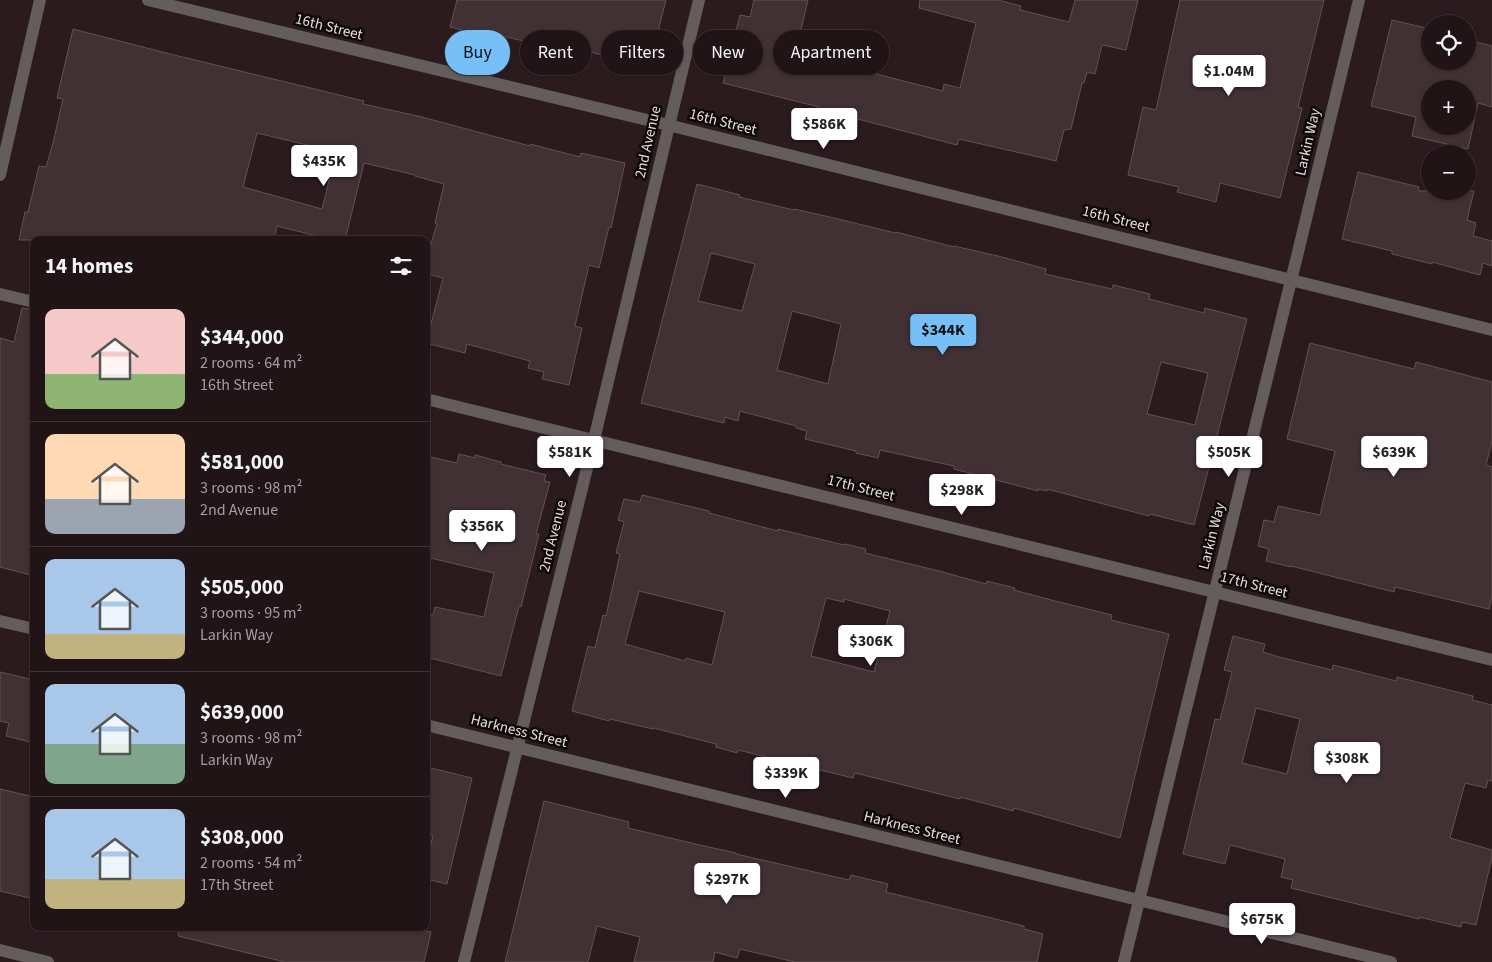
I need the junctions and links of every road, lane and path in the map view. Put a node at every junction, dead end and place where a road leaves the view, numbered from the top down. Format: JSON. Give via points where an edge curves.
{"nodes":[{"id":1,"x":40,"y":0,"type":"edge"},
{"id":2,"x":148,"y":0,"type":"edge"},
{"id":3,"x":699,"y":0,"type":"edge"},
{"id":4,"x":1359,"y":0,"type":"edge"},
{"id":5,"x":668,"y":125,"type":"junction"},
{"id":6,"x":0,"y":175,"type":"edge"},
{"id":7,"x":1291,"y":280,"type":"junction"},
{"id":8,"x":0,"y":294,"type":"edge"},
{"id":9,"x":30,"y":301,"type":"edge"},
{"id":10,"x":1492,"y":330,"type":"edge"},
{"id":11,"x":430,"y":400,"type":"edge"},
{"id":12,"x":594,"y":440,"type":"junction"},
{"id":13,"x":1215,"y":592,"type":"junction"},
{"id":14,"x":0,"y":621,"type":"edge"},
{"id":15,"x":30,"y":628,"type":"edge"},
{"id":16,"x":1492,"y":660,"type":"edge"},
{"id":17,"x":430,"y":726,"type":"edge"},
{"id":18,"x":517,"y":747,"type":"junction"},
{"id":19,"x":1139,"y":900,"type":"junction"},
{"id":20,"x":0,"y":950,"type":"edge"},
{"id":21,"x":48,"y":962,"type":"edge"},
{"id":22,"x":464,"y":962,"type":"edge"},
{"id":23,"x":1124,"y":962,"type":"edge"},
{"id":24,"x":1391,"y":962,"type":"edge"}],
"edges":[{"from":1,"to":6,"type":"street"},
{"from":2,"to":5,"type":"street","name":"16th Street"},
{"from":3,"to":5,"type":"street","name":"2nd Avenue"},
{"from":4,"to":7,"type":"street","name":"Larkin Way"},
{"from":5,"to":7,"type":"street","name":"16th Street"},
{"from":5,"to":12,"type":"street","name":"2nd Avenue"},
{"from":7,"to":10,"type":"street","name":"16th Street"},
{"from":7,"to":13,"type":"street","name":"Larkin Way"},
{"from":8,"to":9,"type":"street"},
{"from":11,"to":12,"type":"street","name":"17th Street"},
{"from":12,"to":13,"type":"street","name":"17th Street"},
{"from":12,"to":18,"type":"street","name":"2nd Avenue"},
{"from":13,"to":16,"type":"street","name":"17th Street"},
{"from":13,"to":19,"type":"street","name":"Larkin Way"},
{"from":14,"to":15,"type":"street"},
{"from":17,"to":18,"type":"street","name":"Harkness Street"},
{"from":18,"to":19,"type":"street","name":"Harkness Street"},
{"from":18,"to":22,"type":"street","name":"2nd Avenue"},
{"from":19,"to":23,"type":"street","name":"Larkin Way"},
{"from":19,"to":24,"type":"street","name":"Harkness Street"},
{"from":20,"to":21,"type":"street"}]}
